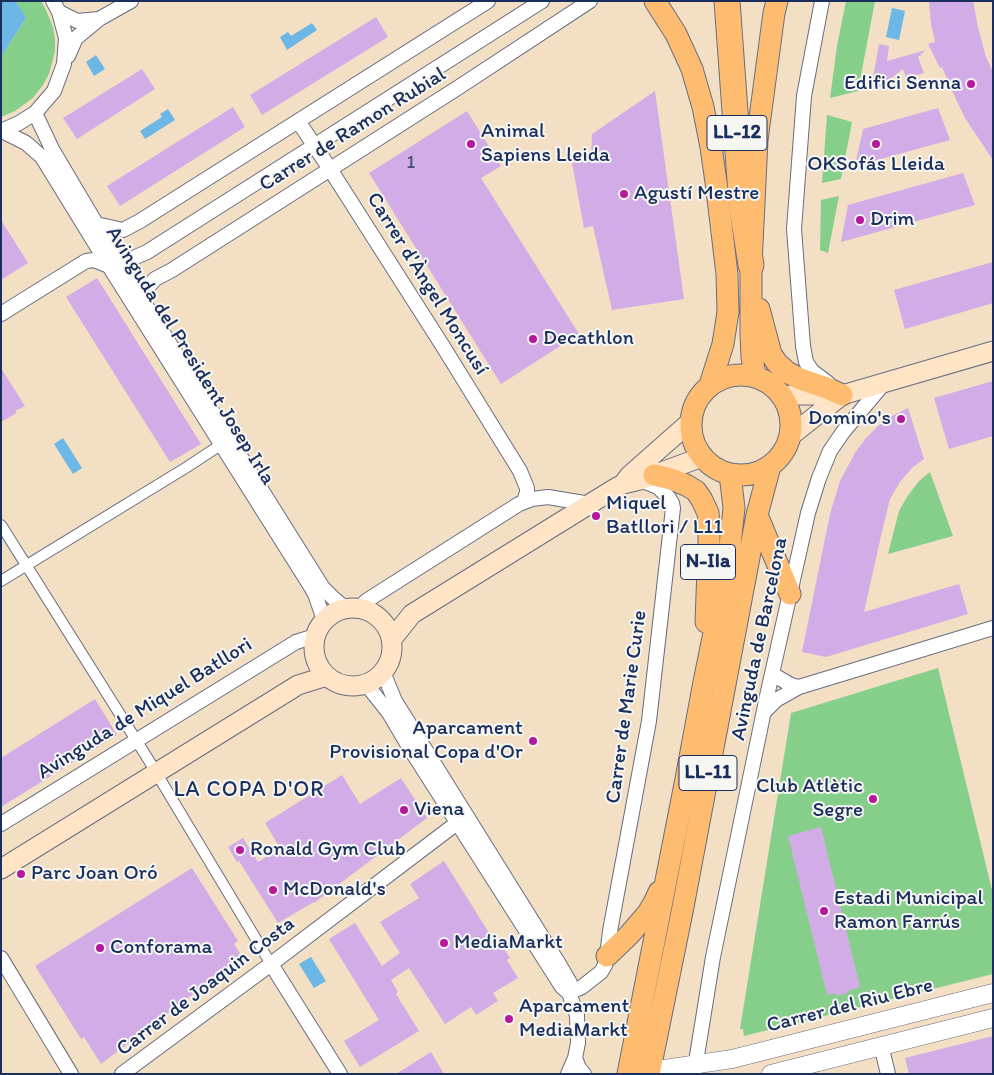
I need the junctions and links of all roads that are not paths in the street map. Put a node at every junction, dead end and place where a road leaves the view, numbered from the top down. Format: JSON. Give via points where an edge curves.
{"nodes":[{"id":1,"x":131,"y":1,"type":"edge"},
{"id":2,"x":488,"y":1,"type":"edge"},
{"id":3,"x":542,"y":1,"type":"edge"},
{"id":4,"x":590,"y":1,"type":"edge"},
{"id":5,"x":655,"y":1,"type":"edge"},
{"id":6,"x":727,"y":1,"type":"edge"},
{"id":7,"x":777,"y":1,"type":"edge"},
{"id":8,"x":822,"y":1,"type":"edge"},
{"id":9,"x":56,"y":7,"type":"edge"},
{"id":10,"x":99,"y":19,"type":"junction"},
{"id":11,"x":64,"y":64,"type":"junction"},
{"id":12,"x":35,"y":113,"type":"junction"},
{"id":13,"x":298,"y":121,"type":"junction"},
{"id":14,"x":1,"y":131,"type":"edge"},
{"id":15,"x":314,"y":146,"type":"junction"},
{"id":16,"x":330,"y":169,"type":"junction"},
{"id":17,"x":96,"y":224,"type":"junction"},
{"id":18,"x":113,"y":263,"type":"junction"},
{"id":19,"x":751,"y":265,"type":"junction"},
{"id":20,"x":140,"y":296,"type":"junction"},
{"id":21,"x":1,"y":314,"type":"edge"},
{"id":22,"x":993,"y":351,"type":"edge"},
{"id":23,"x":755,"y":376,"type":"junction"},
{"id":24,"x":885,"y":382,"type":"junction"},
{"id":25,"x":710,"y":385,"type":"junction"},
{"id":26,"x":842,"y":395,"type":"junction"},
{"id":27,"x":783,"y":398,"type":"junction"},
{"id":28,"x":690,"y":422,"type":"junction"},
{"id":29,"x":790,"y":437,"type":"junction"},
{"id":30,"x":222,"y":444,"type":"junction"},
{"id":31,"x":702,"y":458,"type":"junction"},
{"id":32,"x":770,"y":466,"type":"junction"},
{"id":33,"x":520,"y":471,"type":"junction"},
{"id":34,"x":730,"y":474,"type":"junction"},
{"id":35,"x":639,"y":480,"type":"junction"},
{"id":36,"x":548,"y":497,"type":"junction"},
{"id":37,"x":524,"y":502,"type":"junction"},
{"id":38,"x":590,"y":504,"type":"junction"},
{"id":39,"x":756,"y":515,"type":"junction"},
{"id":40,"x":1,"y":525,"type":"edge"},
{"id":41,"x":26,"y":565,"type":"junction"},
{"id":42,"x":1,"y":581,"type":"edge"},
{"id":43,"x":790,"y":594,"type":"junction"},
{"id":44,"x":353,"y":608,"type":"junction"},
{"id":45,"x":412,"y":614,"type":"junction"},
{"id":46,"x":379,"y":617,"type":"junction"},
{"id":47,"x":320,"y":628,"type":"junction"},
{"id":48,"x":993,"y":628,"type":"edge"},
{"id":49,"x":392,"y":639,"type":"junction"},
{"id":50,"x":322,"y":669,"type":"junction"},
{"id":51,"x":384,"y":672,"type":"junction"},
{"id":52,"x":772,"y":674,"type":"junction"},
{"id":53,"x":704,"y":682,"type":"junction"},
{"id":54,"x":366,"y":684,"type":"junction"},
{"id":55,"x":800,"y":687,"type":"junction"},
{"id":56,"x":764,"y":712,"type":"junction"},
{"id":57,"x":137,"y":741,"type":"junction"},
{"id":58,"x":156,"y":772,"type":"junction"},
{"id":59,"x":457,"y":823,"type":"junction"},
{"id":60,"x":1,"y":824,"type":"edge"},
{"id":61,"x":672,"y":854,"type":"junction"},
{"id":62,"x":1,"y":869,"type":"edge"},
{"id":63,"x":607,"y":956,"type":"junction"},
{"id":64,"x":1,"y":958,"type":"edge"},
{"id":65,"x":271,"y":964,"type":"junction"},
{"id":66,"x":569,"y":986,"type":"junction"},
{"id":67,"x":993,"y":993,"type":"edge"},
{"id":68,"x":993,"y":1018,"type":"edge"},
{"id":69,"x":881,"y":1046,"type":"junction"},
{"id":70,"x":576,"y":1058,"type":"junction"},
{"id":71,"x":704,"y":1068,"type":"edge"},
{"id":72,"x":639,"y":1073,"type":"edge"},
{"id":73,"x":72,"y":1074,"type":"edge"},
{"id":74,"x":122,"y":1074,"type":"edge"},
{"id":75,"x":340,"y":1074,"type":"edge"},
{"id":76,"x":568,"y":1074,"type":"edge"},
{"id":77,"x":584,"y":1074,"type":"edge"},
{"id":78,"x":771,"y":1074,"type":"edge"},
{"id":79,"x":888,"y":1074,"type":"edge"}],
"edges":[{"from":1,"to":10,"type":"street"},
{"from":2,"to":13,"type":"street","name":"Carrer de Ramon Rubial"},
{"from":3,"to":15,"type":"street","name":"Carrer de Ramon Rubial"},
{"from":4,"to":16,"type":"street","name":"Carrer de Ramon Rubial"},
{"from":5,"to":25,"type":"main road","via":[[676,34],[692,69],[711,147],[727,274],[728,312],[723,344]]},
{"from":6,"to":19,"type":"highway","number":"LL-12","via":[[742,208]]},
{"from":7,"to":19,"type":"main road","via":[[757,140]]},
{"from":8,"to":26,"type":"street","via":[[804,96],[794,228],[806,362],[812,371]]},
{"from":9,"to":10,"type":"street","via":[[77,20]]},
{"from":9,"to":11,"type":"street","via":[[66,38]]},
{"from":10,"to":11,"type":"street","via":[[76,38]]},
{"from":11,"to":12,"type":"street","via":[[54,90]]},
{"from":12,"to":14,"type":"street"},
{"from":12,"to":17,"type":"street","name":"Avinguda del President Josep Irla","via":[[52,150]]},
{"from":13,"to":15,"type":"street","name":"Carrer d'Àngel Moncusí"},
{"from":13,"to":17,"type":"street","name":"Carrer de Ramon Rubial","via":[[123,230]]},
{"from":14,"to":18,"type":"street","name":"Avinguda del President Josep Irla","via":[[26,143],[42,157]]},
{"from":15,"to":16,"type":"street","name":"Carrer d'Àngel Moncusí"},
{"from":15,"to":18,"type":"street","name":"Carrer de Ramon Rubial","via":[[147,252]]},
{"from":16,"to":20,"type":"street","name":"Carrer de Ramon Rubial","via":[[155,279]]},
{"from":16,"to":33,"type":"street","name":"Carrer d'Àngel Moncusí"},
{"from":17,"to":18,"type":"street","name":"Avinguda del President Josep Irla"},
{"from":18,"to":20,"type":"street","name":"Avinguda del President Josep Irla"},
{"from":18,"to":21,"type":"street","via":[[86,261]]},
{"from":18,"to":30,"type":"street","name":"Avinguda del President Josep Irla"},
{"from":19,"to":23,"type":"main road","via":[[751,335]]},
{"from":19,"to":26,"type":"main road","via":[[766,338],[777,364],[800,379]]},
{"from":20,"to":44,"type":"street","name":"Avinguda del President Josep Irla","via":[[323,588],[333,598]]},
{"from":22,"to":24,"type":"main road"},
{"from":23,"to":25,"type":"main road","via":[[731,375]]},
{"from":23,"to":27,"type":"main road","via":[[771,384]]},
{"from":24,"to":26,"type":"main road"},
{"from":24,"to":43,"type":"street","name":"Avinguda de Barcelona","via":[[843,432],[824,464],[808,513]]},
{"from":25,"to":28,"type":"main road","via":[[696,401]]},
{"from":26,"to":27,"type":"main road","via":[[791,395]]},
{"from":26,"to":29,"type":"main road"},
{"from":27,"to":29,"type":"main road","via":[[790,417]]},
{"from":28,"to":31,"type":"main road","via":[[691,435]]},
{"from":28,"to":35,"type":"main road","via":[[630,475]]},
{"from":29,"to":32,"type":"main road","number":"LL-11"},
{"from":30,"to":41,"type":"street"},
{"from":30,"to":47,"type":"street","name":"Avinguda del President Josep Irla","via":[[315,594]]},
{"from":31,"to":34,"type":"main road","via":[[714,468]]},
{"from":31,"to":35,"type":"main road"},
{"from":32,"to":34,"type":"main road","via":[[751,474]]},
{"from":32,"to":39,"type":"main road","number":"LL-11"},
{"from":33,"to":36,"type":"street","name":"Carrer d'Àngel Moncusí"},
{"from":33,"to":37,"type":"street","name":"Carrer d'Àngel Moncusí","via":[[527,492]]},
{"from":34,"to":53,"type":"main road","number":"LL-11","via":[[734,508],[728,564]]},
{"from":35,"to":38,"type":"main road"},
{"from":35,"to":53,"type":"main road","number":"N-IIa","via":[[671,479],[686,485],[696,492],[708,513]]},
{"from":35,"to":63,"type":"street","name":"Carrer de Marie Curie","via":[[658,487],[674,508],[648,721]]},
{"from":36,"to":37,"type":"street"},
{"from":36,"to":38,"type":"street"},
{"from":37,"to":44,"type":"street"},
{"from":38,"to":45,"type":"main road"},
{"from":39,"to":43,"type":"main road","number":"N-IIa"},
{"from":39,"to":72,"type":"main road","number":"LL-11","via":[[684,903]]},
{"from":40,"to":41,"type":"street"},
{"from":41,"to":42,"type":"street"},
{"from":41,"to":57,"type":"street"},
{"from":43,"to":52,"type":"street","name":"Avinguda de Barcelona"},
{"from":44,"to":46,"type":"main road","via":[[371,611]]},
{"from":44,"to":47,"type":"main road","via":[[337,610]]},
{"from":45,"to":46,"type":"main road"},
{"from":45,"to":49,"type":"main road"},
{"from":46,"to":49,"type":"main road"},
{"from":47,"to":50,"type":"main road","via":[[314,647],[315,658]]},
{"from":47,"to":57,"type":"street","name":"Avinguda de Miquel Batllori"},
{"from":48,"to":55,"type":"street"},
{"from":49,"to":51,"type":"main road","via":[[392,657]]},
{"from":50,"to":54,"type":"main road","via":[[331,680],[342,685]]},
{"from":50,"to":58,"type":"main road"},
{"from":51,"to":54,"type":"main road"},
{"from":51,"to":66,"type":"street","via":[[394,701]]},
{"from":52,"to":55,"type":"street"},
{"from":52,"to":56,"type":"street","name":"Avinguda de Barcelona"},
{"from":53,"to":61,"type":"main road","number":"LL-11"},
{"from":54,"to":59,"type":"street","via":[[389,713]]},
{"from":55,"to":56,"type":"street","via":[[776,700]]},
{"from":56,"to":71,"type":"street","name":"Avinguda de Barcelona","via":[[713,957]]},
{"from":57,"to":58,"type":"street"},
{"from":57,"to":60,"type":"street","name":"Avinguda de Miquel Batllori"},
{"from":58,"to":62,"type":"main road"},
{"from":58,"to":65,"type":"street"},
{"from":59,"to":65,"type":"street","name":"Carrer de Joaquin Costa"},
{"from":59,"to":66,"type":"street","via":[[562,988]]},
{"from":61,"to":63,"type":"main road","via":[[656,901]]},
{"from":61,"to":72,"type":"main road","number":"LL-11"},
{"from":63,"to":66,"type":"street","via":[[601,972],[579,989]]},
{"from":64,"to":73,"type":"street"},
{"from":65,"to":74,"type":"street","name":"Carrer de Joaquin Costa"},
{"from":65,"to":75,"type":"street"},
{"from":66,"to":70,"type":"street","via":[[576,1014]]},
{"from":67,"to":71,"type":"street","name":"Carrer del Riu Ebre"},
{"from":68,"to":69,"type":"street"},
{"from":69,"to":78,"type":"street"},
{"from":69,"to":79,"type":"street"},
{"from":70,"to":76,"type":"street"},
{"from":70,"to":77,"type":"street"},
{"from":71,"to":72,"type":"street","name":"Carrer del Riu Ebre"}]}
